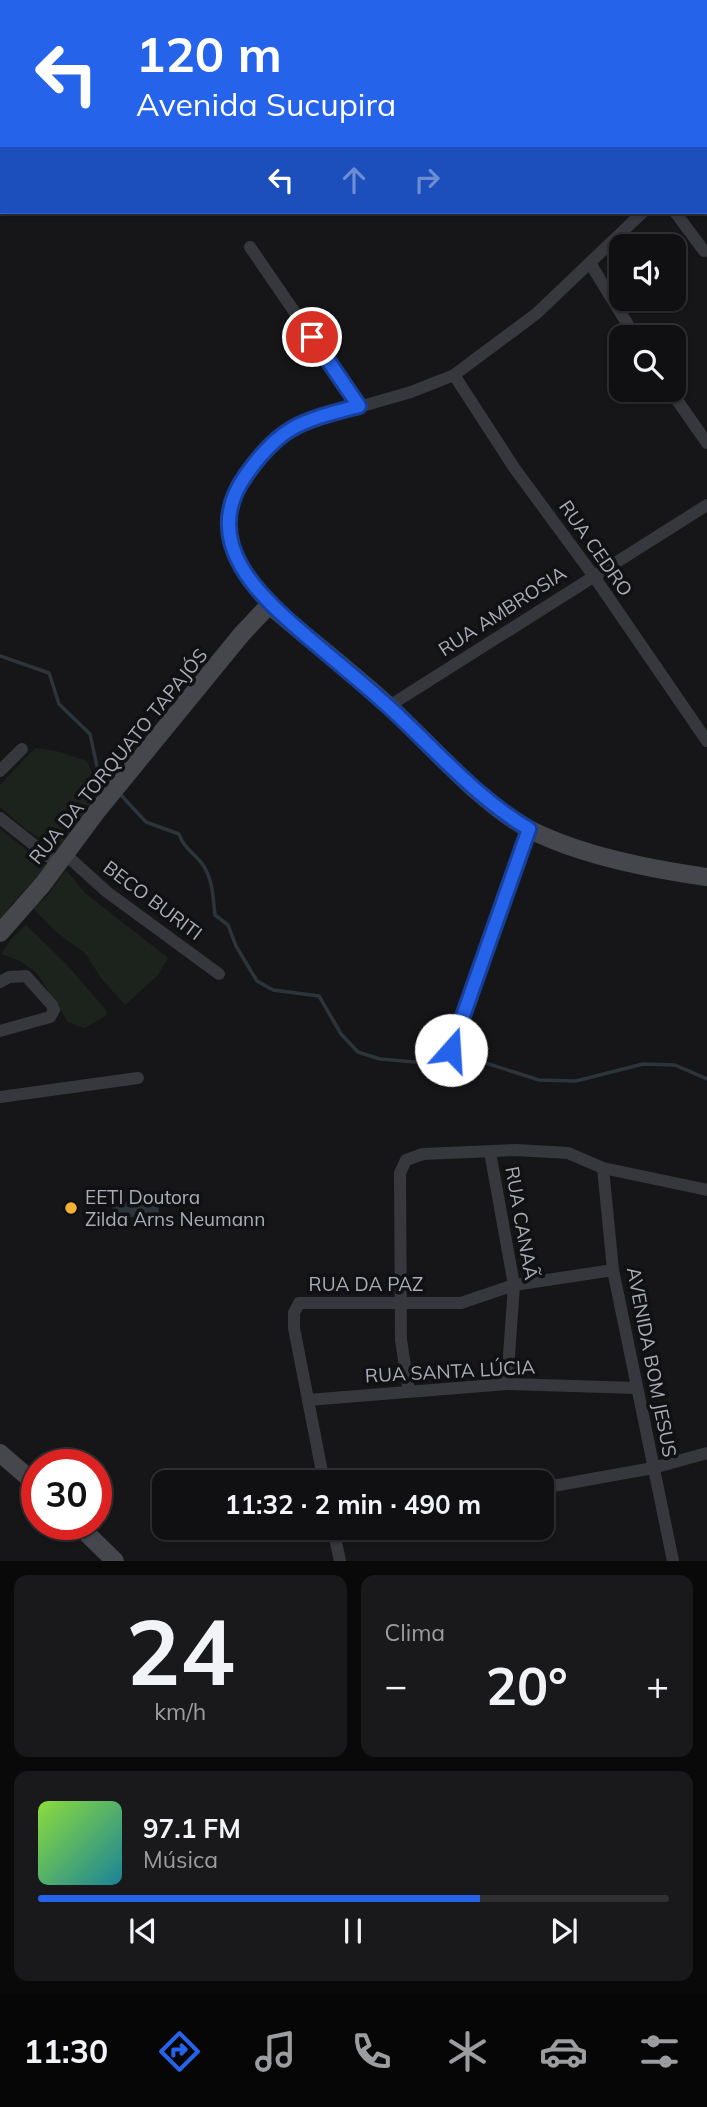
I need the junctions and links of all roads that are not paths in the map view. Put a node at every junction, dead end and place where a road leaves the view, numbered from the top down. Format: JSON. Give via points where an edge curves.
{"nodes":[{"id":1,"x":641,"y":214,"type":"edge"},
{"id":2,"x":676,"y":214,"type":"edge"},
{"id":3,"x":250,"y":247,"type":"dead end"},
{"id":4,"x":704,"y":251,"type":"dead end"},
{"id":5,"x":590,"y":263,"type":"junction"},
{"id":6,"x":628,"y":325,"type":"edge"},
{"id":7,"x":454,"y":375,"type":"junction"},
{"id":8,"x":678,"y":402,"type":"edge"},
{"id":9,"x":359,"y":406,"type":"junction"},
{"id":10,"x":707,"y":443,"type":"edge"},
{"id":11,"x":707,"y":505,"type":"edge"},
{"id":12,"x":593,"y":575,"type":"junction"},
{"id":13,"x":269,"y":605,"type":"junction"},
{"id":14,"x":389,"y":706,"type":"junction"},
{"id":15,"x":707,"y":741,"type":"edge"},
{"id":16,"x":22,"y":749,"type":"dead end"},
{"id":17,"x":0,"y":771,"type":"edge"},
{"id":18,"x":0,"y":818,"type":"edge"},
{"id":19,"x":529,"y":829,"type":"junction"},
{"id":20,"x":62,"y":859,"type":"junction"},
{"id":21,"x":707,"y":877,"type":"edge"},
{"id":22,"x":0,"y":933,"type":"edge"},
{"id":23,"x":219,"y":974,"type":"dead end"},
{"id":24,"x":0,"y":982,"type":"edge"},
{"id":25,"x":0,"y":1031,"type":"edge"},
{"id":26,"x":451,"y":1050,"type":"dead end"},
{"id":27,"x":138,"y":1079,"type":"dead end"},
{"id":28,"x":0,"y":1097,"type":"edge"},
{"id":29,"x":490,"y":1152,"type":"junction"},
{"id":30,"x":603,"y":1168,"type":"junction"},
{"id":31,"x":707,"y":1190,"type":"edge"},
{"id":32,"x":613,"y":1270,"type":"junction"},
{"id":33,"x":514,"y":1285,"type":"junction"},
{"id":34,"x":400,"y":1303,"type":"junction"},
{"id":35,"x":507,"y":1384,"type":"junction"},
{"id":36,"x":636,"y":1388,"type":"junction"},
{"id":37,"x":409,"y":1392,"type":"junction"},
{"id":38,"x":308,"y":1400,"type":"junction"},
{"id":39,"x":0,"y":1453,"type":"edge"},
{"id":40,"x":707,"y":1453,"type":"edge"},
{"id":41,"x":653,"y":1468,"type":"junction"},
{"id":42,"x":322,"y":1470,"type":"edge"},
{"id":43,"x":21,"y":1471,"type":"edge"},
{"id":44,"x":554,"y":1486,"type":"edge"},
{"id":45,"x":93,"y":1540,"type":"edge"},
{"id":46,"x":338,"y":1540,"type":"edge"},
{"id":47,"x":115,"y":1561,"type":"edge"},
{"id":48,"x":340,"y":1561,"type":"edge"},
{"id":49,"x":673,"y":1561,"type":"edge"}],
"edges":[{"from":1,"to":5,"type":"street"},
{"from":2,"to":4,"type":"street"},
{"from":3,"to":9,"type":"street"},
{"from":5,"to":6,"type":"street"},
{"from":5,"to":7,"type":"street","via":[[536,314]]},
{"from":7,"to":9,"type":"street"},
{"from":7,"to":12,"type":"street","name":"RUA CEDRO","via":[[515,469]]},
{"from":8,"to":10,"type":"street"},
{"from":9,"to":13,"type":"street","via":[[293,426],[268,445],[238,486],[229,510],[234,554]]},
{"from":11,"to":12,"type":"street","name":"RUA AMBROSIA"},
{"from":12,"to":14,"type":"street","name":"RUA AMBROSIA"},
{"from":12,"to":15,"type":"street","name":"RUA CEDRO"},
{"from":13,"to":14,"type":"street"},
{"from":13,"to":20,"type":"street","name":"RUA DA TORQUATO TAPAJÓS"},
{"from":14,"to":19,"type":"street","via":[[492,803]]},
{"from":16,"to":17,"type":"street"},
{"from":18,"to":20,"type":"street","name":"BECO BURITI"},
{"from":19,"to":21,"type":"street","via":[[620,859]]},
{"from":19,"to":26,"type":"street"},
{"from":20,"to":22,"type":"street","name":"RUA DA TORQUATO TAPAJÓS"},
{"from":20,"to":23,"type":"street","name":"BECO BURITI"},
{"from":24,"to":25,"type":"street","via":[[26,976],[52,1005],[53,1014]]},
{"from":27,"to":28,"type":"street"},
{"from":29,"to":30,"type":"street","via":[[568,1153]]},
{"from":29,"to":33,"type":"street","name":"RUA CANAÃ"},
{"from":29,"to":34,"type":"street","via":[[412,1157],[402,1163]]},
{"from":30,"to":31,"type":"street"},
{"from":30,"to":32,"type":"street","name":"AVENIDA BOM JESUS"},
{"from":32,"to":33,"type":"street","name":"RUA DA PAZ"},
{"from":32,"to":36,"type":"street","name":"AVENIDA BOM JESUS"},
{"from":33,"to":34,"type":"street","name":"RUA DA PAZ","via":[[461,1303]]},
{"from":33,"to":35,"type":"street","name":"RUA CANAÃ"},
{"from":34,"to":37,"type":"street"},
{"from":34,"to":38,"type":"street","name":"RUA DA PAZ","via":[[299,1303],[293,1320]]},
{"from":35,"to":36,"type":"street","name":"RUA SANTA LÚCIA"},
{"from":35,"to":37,"type":"street","name":"RUA SANTA LÚCIA"},
{"from":36,"to":41,"type":"street","name":"AVENIDA BOM JESUS"},
{"from":37,"to":38,"type":"street","name":"RUA SANTA LÚCIA"},
{"from":38,"to":42,"type":"street","name":"RUA DA PAZ"},
{"from":39,"to":43,"type":"street"},
{"from":40,"to":41,"type":"street"},
{"from":41,"to":44,"type":"street"},
{"from":41,"to":49,"type":"street","name":"AVENIDA BOM JESUS"},
{"from":45,"to":47,"type":"street"},
{"from":46,"to":48,"type":"street"}]}
